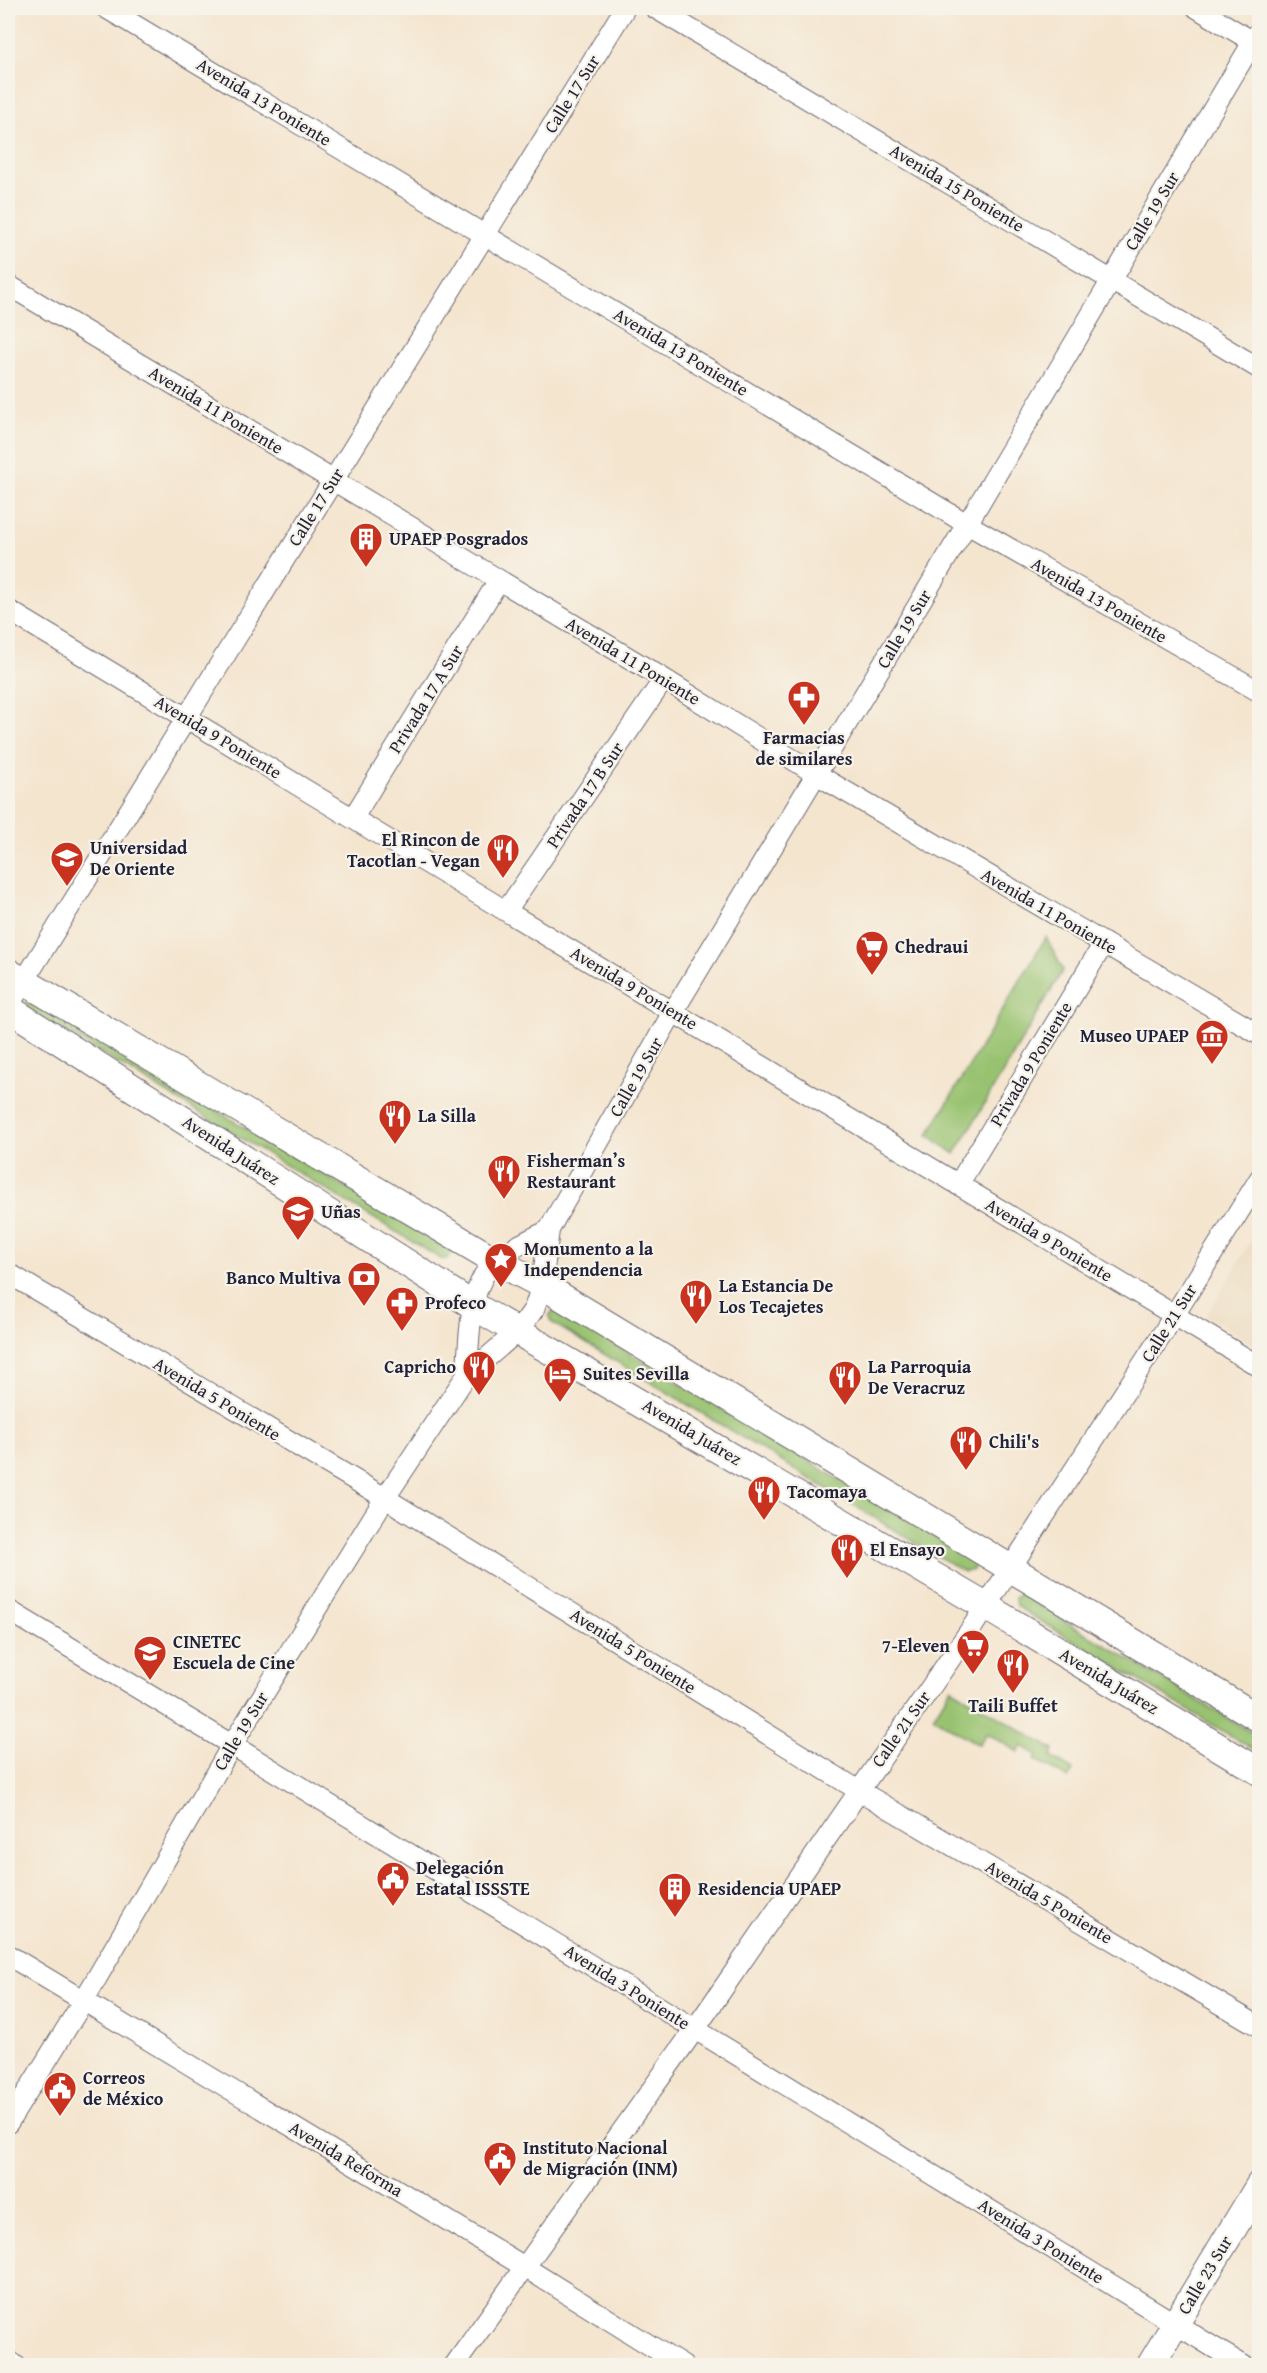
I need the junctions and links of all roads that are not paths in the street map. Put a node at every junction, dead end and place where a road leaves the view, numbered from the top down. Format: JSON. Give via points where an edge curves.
{"nodes":[{"id":1,"x":106,"y":8,"type":"edge"},
{"id":2,"x":625,"y":8,"type":"edge"},
{"id":3,"x":655,"y":8,"type":"edge"},
{"id":4,"x":1197,"y":8,"type":"edge"},
{"id":5,"x":1257,"y":39,"type":"edge"},
{"id":6,"x":485,"y":233,"type":"junction"},
{"id":7,"x":1111,"y":280,"type":"junction"},
{"id":8,"x":8,"y":285,"type":"edge"},
{"id":9,"x":1260,"y":369,"type":"edge"},
{"id":10,"x":333,"y":480,"type":"junction"},
{"id":11,"x":967,"y":524,"type":"junction"},
{"id":12,"x":499,"y":580,"type":"junction"},
{"id":13,"x":8,"y":609,"type":"edge"},
{"id":14,"x":664,"y":679,"type":"junction"},
{"id":15,"x":1260,"y":692,"type":"edge"},
{"id":16,"x":186,"y":718,"type":"junction"},
{"id":17,"x":816,"y":774,"type":"junction"},
{"id":18,"x":352,"y":818,"type":"junction"},
{"id":19,"x":506,"y":911,"type":"junction"},
{"id":20,"x":1104,"y":943,"type":"junction"},
{"id":21,"x":15,"y":977,"type":"edge"},
{"id":22,"x":8,"y":1007,"type":"edge"},
{"id":23,"x":673,"y":1012,"type":"junction"},
{"id":24,"x":1260,"y":1035,"type":"edge"},
{"id":25,"x":1260,"y":1178,"type":"edge"},
{"id":26,"x":958,"y":1185,"type":"junction"},
{"id":27,"x":549,"y":1230,"type":"junction"},
{"id":28,"x":495,"y":1261,"type":"junction"},
{"id":29,"x":8,"y":1273,"type":"edge"},
{"id":30,"x":542,"y":1285,"type":"junction"},
{"id":31,"x":474,"y":1305,"type":"junction"},
{"id":32,"x":1174,"y":1316,"type":"junction"},
{"id":33,"x":519,"y":1330,"type":"junction"},
{"id":34,"x":1260,"y":1367,"type":"edge"},
{"id":35,"x":466,"y":1376,"type":"junction"},
{"id":36,"x":385,"y":1498,"type":"junction"},
{"id":37,"x":1012,"y":1569,"type":"junction"},
{"id":38,"x":985,"y":1606,"type":"junction"},
{"id":39,"x":8,"y":1610,"type":"edge"},
{"id":40,"x":1260,"y":1719,"type":"edge"},
{"id":41,"x":232,"y":1745,"type":"junction"},
{"id":42,"x":1260,"y":1772,"type":"edge"},
{"id":43,"x":858,"y":1790,"type":"junction"},
{"id":44,"x":8,"y":1955,"type":"edge"},
{"id":45,"x":84,"y":2000,"type":"junction"},
{"id":46,"x":1260,"y":2027,"type":"edge"},
{"id":47,"x":695,"y":2029,"type":"junction"},
{"id":48,"x":8,"y":2123,"type":"edge"},
{"id":49,"x":1260,"y":2184,"type":"edge"},
{"id":50,"x":523,"y":2266,"type":"junction"},
{"id":51,"x":1175,"y":2324,"type":"junction"},
{"id":52,"x":8,"y":2360,"type":"edge"},
{"id":53,"x":16,"y":2366,"type":"edge"},
{"id":54,"x":454,"y":2366,"type":"edge"},
{"id":55,"x":683,"y":2366,"type":"edge"},
{"id":56,"x":1150,"y":2366,"type":"edge"},
{"id":57,"x":1244,"y":2366,"type":"edge"}],
"edges":[{"from":1,"to":6,"type":"street","name":"Avenida 13 Poniente"},
{"from":2,"to":6,"type":"street","name":"Calle 17 Sur"},
{"from":3,"to":7,"type":"street","name":"Avenida 15 Poniente"},
{"from":4,"to":5,"type":"street"},
{"from":5,"to":7,"type":"street","name":"Calle 19 Sur"},
{"from":6,"to":10,"type":"street","name":"Calle 17 Sur"},
{"from":6,"to":11,"type":"street","name":"Avenida 13 Poniente"},
{"from":7,"to":9,"type":"street","name":"Avenida 15 Poniente"},
{"from":7,"to":11,"type":"street","name":"Calle 19 Sur"},
{"from":8,"to":10,"type":"street","name":"Avenida 11 Poniente"},
{"from":10,"to":12,"type":"street","name":"Avenida 11 Poniente"},
{"from":10,"to":16,"type":"street","name":"Calle 17 Sur"},
{"from":11,"to":15,"type":"street","name":"Avenida 13 Poniente"},
{"from":11,"to":17,"type":"street","name":"Calle 19 Sur"},
{"from":12,"to":14,"type":"street","name":"Avenida 11 Poniente"},
{"from":12,"to":18,"type":"street","name":"Privada 17 A Sur"},
{"from":13,"to":16,"type":"street","name":"Avenida 9 Poniente"},
{"from":14,"to":17,"type":"street","name":"Avenida 11 Poniente"},
{"from":14,"to":19,"type":"street","name":"Privada 17 B Sur"},
{"from":16,"to":18,"type":"street","name":"Avenida 9 Poniente"},
{"from":16,"to":21,"type":"street","name":"Calle 17 Sur"},
{"from":17,"to":20,"type":"street","name":"Avenida 11 Poniente"},
{"from":17,"to":23,"type":"street","name":"Calle 19 Sur"},
{"from":18,"to":19,"type":"street","name":"Avenida 9 Poniente"},
{"from":19,"to":23,"type":"street","name":"Avenida 9 Poniente"},
{"from":20,"to":24,"type":"street","name":"Avenida 11 Poniente"},
{"from":20,"to":26,"type":"street","name":"Privada 9 Poniente"},
{"from":21,"to":22,"type":"street","name":"Calle 17 Sur"},
{"from":21,"to":28,"type":"main road","name":"Avenida Juárez"},
{"from":22,"to":31,"type":"main road","name":"Avenida Juárez"},
{"from":23,"to":26,"type":"street","name":"Avenida 9 Poniente"},
{"from":23,"to":27,"type":"street","name":"Calle 19 Sur"},
{"from":25,"to":32,"type":"street","name":"Calle 21 Sur"},
{"from":26,"to":32,"type":"street","name":"Avenida 9 Poniente"},
{"from":27,"to":28,"type":"street","name":"Calle 19 Sur"},
{"from":27,"to":30,"type":"street","name":"Calle 19 Sur"},
{"from":28,"to":30,"type":"main road","name":"Avenida Juárez"},
{"from":28,"to":31,"type":"street","name":"Calle 19 Sur","via":[[482,1278]]},
{"from":29,"to":36,"type":"street","name":"Avenida 5 Poniente"},
{"from":30,"to":33,"type":"street","name":"Calle 19 Sur","via":[[534,1309]]},
{"from":30,"to":37,"type":"main road","name":"Avenida Juárez"},
{"from":31,"to":33,"type":"main road","name":"Avenida Juárez"},
{"from":31,"to":35,"type":"street","name":"Calle 19 Sur"},
{"from":32,"to":34,"type":"street","name":"Avenida 9 Poniente"},
{"from":32,"to":37,"type":"street","name":"Calle 21 Sur"},
{"from":33,"to":35,"type":"street","name":"Calle 19 Sur"},
{"from":33,"to":38,"type":"main road","name":"Avenida Juárez"},
{"from":35,"to":36,"type":"street","name":"Calle 19 Sur"},
{"from":36,"to":41,"type":"street","name":"Calle 19 Sur"},
{"from":36,"to":43,"type":"street","name":"Avenida 5 Poniente"},
{"from":37,"to":38,"type":"street","name":"Calle 21 Sur"},
{"from":37,"to":40,"type":"main road","name":"Avenida Juárez"},
{"from":38,"to":42,"type":"main road","name":"Avenida Juárez"},
{"from":38,"to":43,"type":"street","name":"Calle 21 Sur"},
{"from":39,"to":41,"type":"street","name":"Avenida 3 Poniente"},
{"from":41,"to":45,"type":"street","name":"Calle 19 Sur"},
{"from":41,"to":47,"type":"street","name":"Avenida 3 Poniente"},
{"from":43,"to":46,"type":"street","name":"Avenida 5 Poniente"},
{"from":43,"to":47,"type":"street","name":"Calle 21 Sur"},
{"from":44,"to":45,"type":"street","name":"Avenida Reforma"},
{"from":45,"to":48,"type":"street","name":"Calle 19 Sur"},
{"from":45,"to":50,"type":"street","name":"Avenida Reforma"},
{"from":47,"to":50,"type":"street","name":"Calle 21 Sur"},
{"from":47,"to":51,"type":"street","name":"Avenida 3 Poniente"},
{"from":49,"to":51,"type":"main road","name":"Calle 23 Sur"},
{"from":50,"to":54,"type":"street","name":"Calle 21 Sur"},
{"from":50,"to":55,"type":"street","name":"Avenida Reforma"},
{"from":51,"to":56,"type":"main road","name":"Calle 23 Sur"},
{"from":51,"to":57,"type":"street","name":"Avenida 3 Poniente"},
{"from":52,"to":53,"type":"street"}]}
